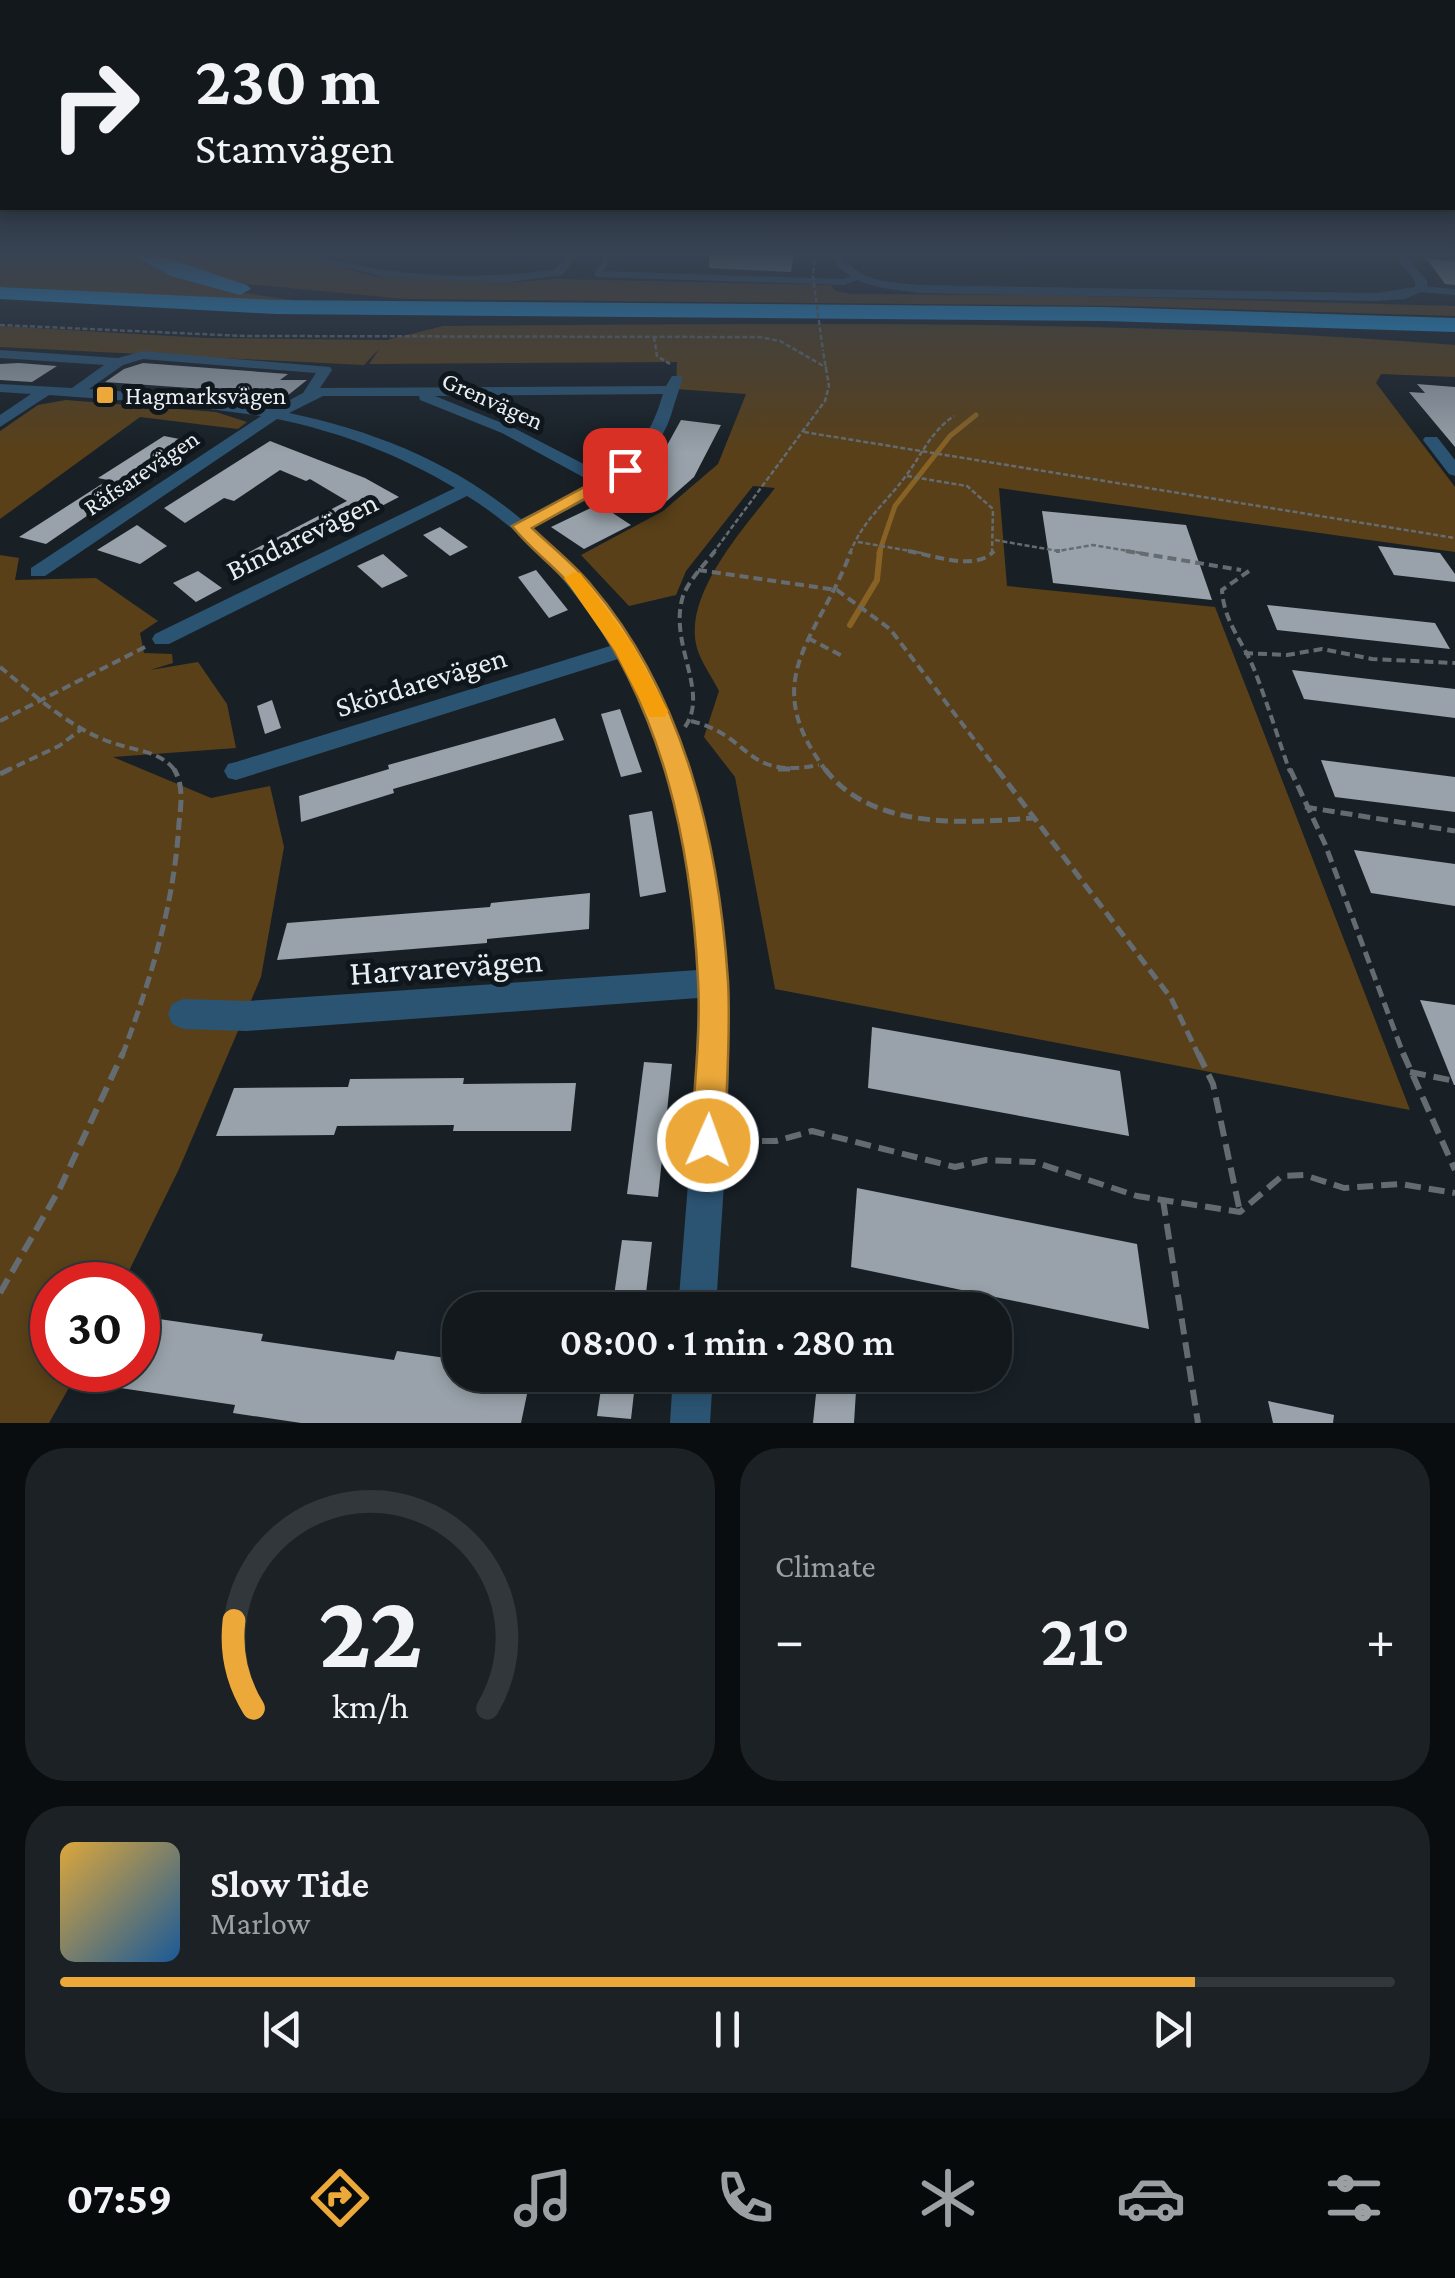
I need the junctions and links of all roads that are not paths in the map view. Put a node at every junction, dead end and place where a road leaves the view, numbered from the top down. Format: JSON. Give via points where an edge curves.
{"nodes":[{"id":1,"x":445,"y":319,"type":"edge"},
{"id":2,"x":1160,"y":319,"type":"edge"},
{"id":3,"x":1455,"y":324,"type":"edge"},
{"id":4,"x":1365,"y":327,"type":"junction"},
{"id":5,"x":1455,"y":338,"type":"edge"},
{"id":6,"x":0,"y":354,"type":"edge"},
{"id":7,"x":118,"y":362,"type":"junction"},
{"id":8,"x":0,"y":388,"type":"edge"},
{"id":9,"x":45,"y":391,"type":"junction"},
{"id":10,"x":411,"y":391,"type":"junction"},
{"id":11,"x":74,"y":393,"type":"junction"},
{"id":12,"x":308,"y":396,"type":"junction"},
{"id":13,"x":274,"y":416,"type":"junction"},
{"id":14,"x":0,"y":422,"type":"edge"},
{"id":15,"x":1431,"y":440,"type":"dead end"},
{"id":16,"x":1455,"y":470,"type":"edge"},
{"id":17,"x":607,"y":482,"type":"junction"},
{"id":18,"x":469,"y":488,"type":"junction"},
{"id":19,"x":521,"y":526,"type":"junction"},
{"id":20,"x":38,"y":572,"type":"dead end"},
{"id":21,"x":162,"y":639,"type":"road end"},
{"id":22,"x":625,"y":649,"type":"junction"},
{"id":23,"x":236,"y":772,"type":"dead end"},
{"id":24,"x":713,"y":983,"type":"junction"},
{"id":25,"x":183,"y":1014,"type":"dead end"},
{"id":26,"x":698,"y":1292,"type":"edge"},
{"id":27,"x":692,"y":1392,"type":"edge"},
{"id":28,"x":690,"y":1423,"type":"edge"}],
"edges":[{"from":1,"to":4,"type":"highway"},
{"from":2,"to":4,"type":"highway"},
{"from":3,"to":4,"type":"highway"},
{"from":4,"to":5,"type":"highway"},
{"from":6,"to":7,"type":"street"},
{"from":7,"to":11,"type":"street"},
{"from":7,"to":12,"type":"street","via":[[143,355],[325,370]]},
{"from":8,"to":9,"type":"street"},
{"from":9,"to":11,"type":"street"},
{"from":9,"to":14,"type":"street"},
{"from":10,"to":12,"type":"street"},
{"from":10,"to":17,"type":"street","name":"Grenvägen"},
{"from":10,"to":17,"type":"street","via":[[674,383],[648,448]]},
{"from":11,"to":13,"type":"street"},
{"from":12,"to":13,"type":"street","name":"Räfsarevägen"},
{"from":13,"to":18,"type":"street","via":[[378,443]]},
{"from":13,"to":20,"type":"street","name":"Räfsarevägen"},
{"from":15,"to":16,"type":"street"},
{"from":17,"to":19,"type":"street"},
{"from":18,"to":19,"type":"street"},
{"from":18,"to":21,"type":"street","name":"Bindarevägen"},
{"from":19,"to":22,"type":"street","via":[[585,590]]},
{"from":22,"to":23,"type":"street","name":"Skördarevägen"},
{"from":22,"to":24,"type":"street","via":[[667,734],[698,840]]},
{"from":24,"to":25,"type":"street","name":"Harvarevägen","via":[[247,1016]]},
{"from":24,"to":26,"type":"street"},
{"from":27,"to":28,"type":"street"}]}
